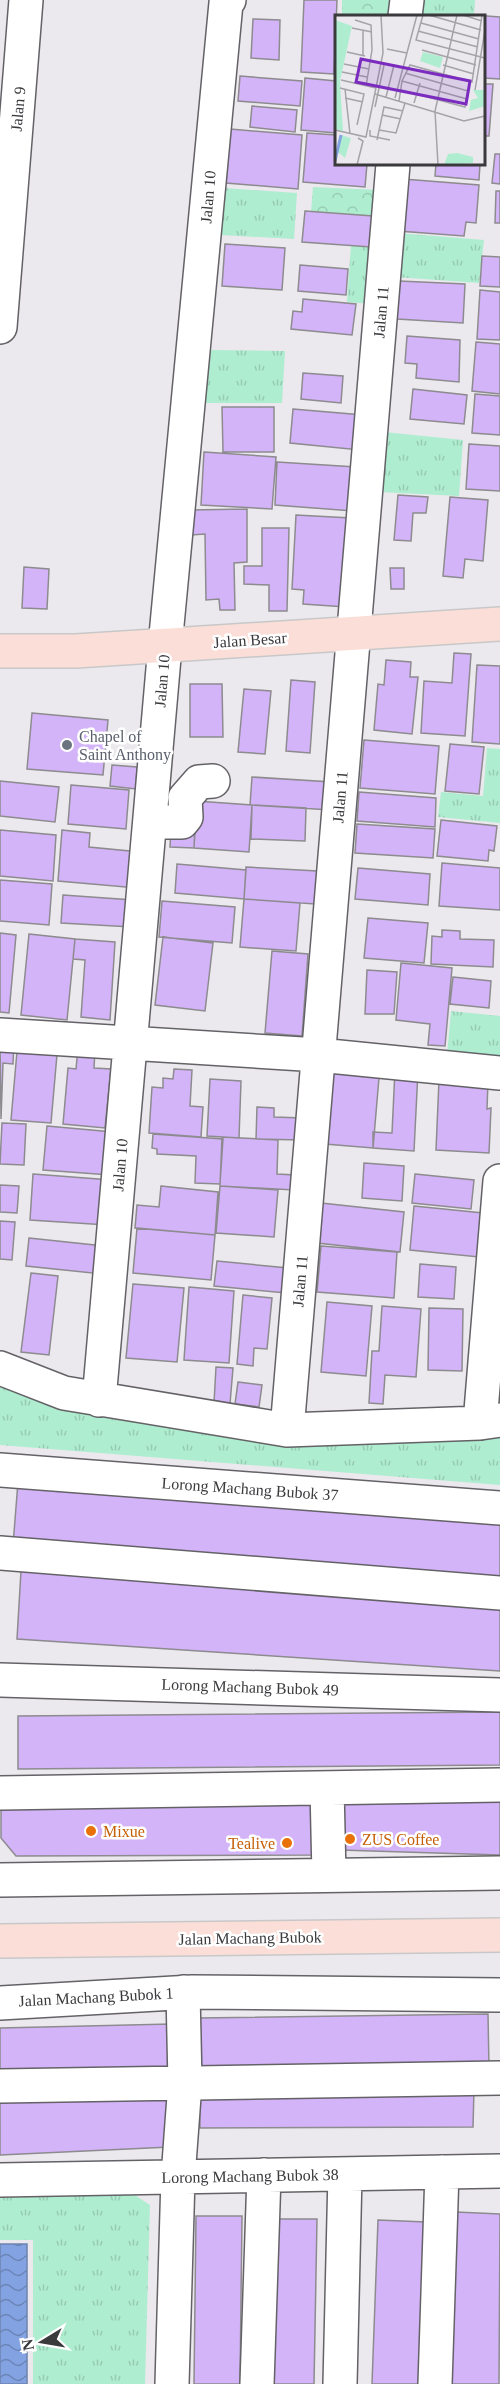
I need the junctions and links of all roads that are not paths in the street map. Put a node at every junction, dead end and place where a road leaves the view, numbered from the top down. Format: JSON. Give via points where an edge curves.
{"nodes":[{"id":1,"x":26,"y":0,"type":"edge"},
{"id":2,"x":229,"y":0,"type":"edge"},
{"id":3,"x":407,"y":0,"type":"edge"},
{"id":4,"x":405,"y":15,"type":"edge"},
{"id":5,"x":393,"y":165,"type":"edge"},
{"id":6,"x":0,"y":327,"type":"edge"},
{"id":7,"x":500,"y":624,"type":"edge"},
{"id":8,"x":354,"y":633,"type":"junction"},
{"id":9,"x":165,"y":646,"type":"junction"},
{"id":10,"x":0,"y":651,"type":"edge"},
{"id":11,"x":213,"y":781,"type":"dead end"},
{"id":12,"x":150,"y":822,"type":"junction"},
{"id":13,"x":0,"y":1035,"type":"edge"},
{"id":14,"x":131,"y":1042,"type":"junction"},
{"id":15,"x":319,"y":1055,"type":"junction"},
{"id":16,"x":500,"y":1073,"type":"edge"},
{"id":17,"x":500,"y":1181,"type":"edge"},
{"id":18,"x":0,"y":1368,"type":"edge"},
{"id":19,"x":99,"y":1400,"type":"junction"},
{"id":20,"x":490,"y":1422,"type":"edge"},
{"id":21,"x":287,"y":1430,"type":"junction"},
{"id":22,"x":0,"y":1470,"type":"edge"},
{"id":23,"x":500,"y":1508,"type":"edge"},
{"id":24,"x":0,"y":1553,"type":"edge"},
{"id":25,"x":500,"y":1593,"type":"edge"},
{"id":26,"x":0,"y":1680,"type":"edge"},
{"id":27,"x":500,"y":1695,"type":"edge"},
{"id":28,"x":500,"y":1785,"type":"edge"},
{"id":29,"x":327,"y":1788,"type":"junction"},
{"id":30,"x":0,"y":1793,"type":"edge"},
{"id":31,"x":500,"y":1873,"type":"edge"},
{"id":32,"x":329,"y":1875,"type":"junction"},
{"id":33,"x":0,"y":1880,"type":"edge"},
{"id":34,"x":500,"y":1935,"type":"edge"},
{"id":35,"x":0,"y":1941,"type":"edge"},
{"id":36,"x":187,"y":1992,"type":"junction"},
{"id":37,"x":500,"y":1995,"type":"edge"},
{"id":38,"x":0,"y":2003,"type":"edge"},
{"id":39,"x":500,"y":2078,"type":"edge"},
{"id":40,"x":191,"y":2083,"type":"junction"},
{"id":41,"x":0,"y":2086,"type":"edge"},
{"id":42,"x":500,"y":2171,"type":"edge"},
{"id":43,"x":442,"y":2172,"type":"junction"},
{"id":44,"x":345,"y":2174,"type":"junction"},
{"id":45,"x":264,"y":2175,"type":"junction"},
{"id":46,"x":178,"y":2177,"type":"junction"},
{"id":47,"x":0,"y":2180,"type":"edge"},
{"id":48,"x":172,"y":2384,"type":"edge"},
{"id":49,"x":257,"y":2384,"type":"edge"},
{"id":50,"x":340,"y":2384,"type":"edge"},
{"id":51,"x":435,"y":2384,"type":"edge"}],
"edges":[{"from":1,"to":6,"type":"street","name":"Jalan 9"},
{"from":2,"to":9,"type":"street","name":"Jalan 10"},
{"from":3,"to":4,"type":"street"},
{"from":5,"to":8,"type":"street","name":"Jalan 11"},
{"from":7,"to":8,"type":"main road","name":"Jalan Besar"},
{"from":8,"to":9,"type":"main road","name":"Jalan Besar"},
{"from":8,"to":15,"type":"street","name":"Jalan 11"},
{"from":9,"to":10,"type":"main road","name":"Jalan Besar"},
{"from":9,"to":12,"type":"street","name":"Jalan 10"},
{"from":11,"to":12,"type":"street","via":[[199,782],[185,798],[186,817],[182,822]]},
{"from":12,"to":14,"type":"street","name":"Jalan 10"},
{"from":13,"to":14,"type":"street"},
{"from":14,"to":15,"type":"street"},
{"from":14,"to":19,"type":"street","name":"Jalan 10"},
{"from":15,"to":16,"type":"street"},
{"from":15,"to":21,"type":"street","name":"Jalan 11"},
{"from":17,"to":20,"type":"street"},
{"from":18,"to":19,"type":"street","via":[[64,1393]]},
{"from":19,"to":21,"type":"street"},
{"from":20,"to":21,"type":"street"},
{"from":22,"to":23,"type":"street","name":"Lorong Machang Bubok 37"},
{"from":24,"to":25,"type":"street"},
{"from":26,"to":27,"type":"street","name":"Lorong Machang Bubok 49"},
{"from":28,"to":29,"type":"street"},
{"from":29,"to":30,"type":"street"},
{"from":29,"to":32,"type":"street"},
{"from":31,"to":32,"type":"street"},
{"from":32,"to":33,"type":"street"},
{"from":34,"to":35,"type":"main road","name":"Jalan Machang Bubok"},
{"from":36,"to":37,"type":"street","name":"Jalan Machang Bubok 1"},
{"from":36,"to":38,"type":"street","name":"Jalan Machang Bubok 1"},
{"from":36,"to":40,"type":"street"},
{"from":39,"to":40,"type":"street"},
{"from":40,"to":41,"type":"street"},
{"from":40,"to":46,"type":"street"},
{"from":42,"to":43,"type":"street","name":"Lorong Machang Bubok 38"},
{"from":43,"to":44,"type":"street","name":"Lorong Machang Bubok 38"},
{"from":43,"to":51,"type":"street"},
{"from":44,"to":45,"type":"street","name":"Lorong Machang Bubok 38"},
{"from":44,"to":50,"type":"street"},
{"from":45,"to":46,"type":"street","name":"Lorong Machang Bubok 38"},
{"from":45,"to":49,"type":"street"},
{"from":46,"to":47,"type":"street","name":"Lorong Machang Bubok 38"},
{"from":46,"to":48,"type":"street"}]}
